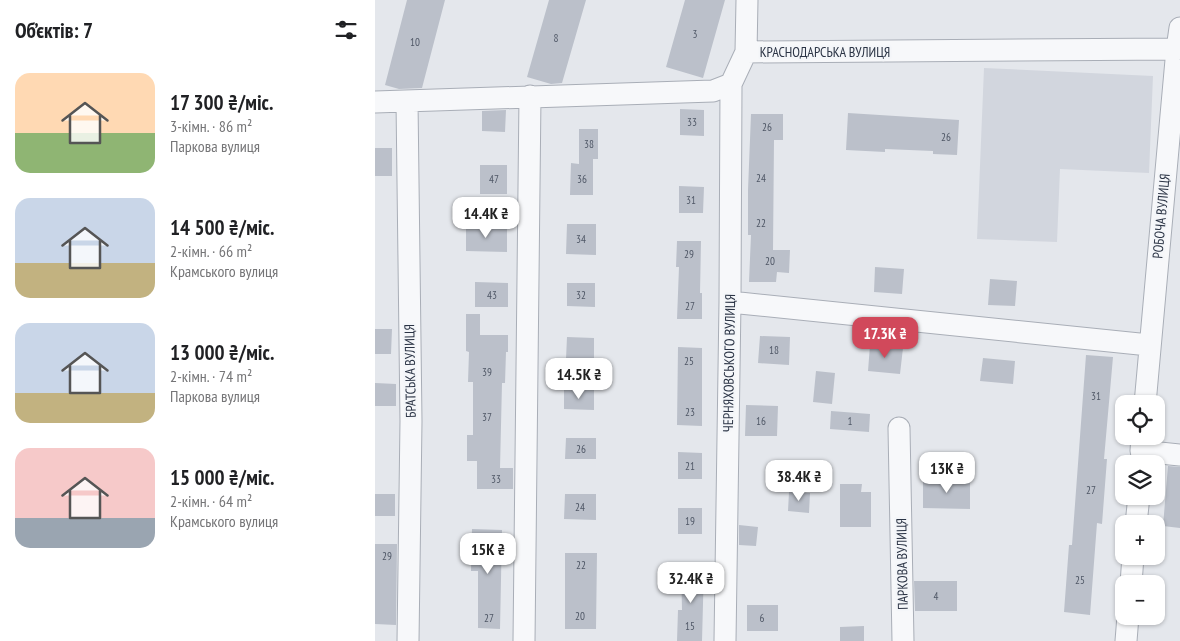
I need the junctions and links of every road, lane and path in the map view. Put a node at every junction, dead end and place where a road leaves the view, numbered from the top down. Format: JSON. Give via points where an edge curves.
{"nodes":[{"id":1,"x":747,"y":0,"type":"edge"},
{"id":2,"x":1180,"y":28,"type":"edge"},
{"id":3,"x":1177,"y":49,"type":"junction"},
{"id":4,"x":746,"y":52,"type":"junction"},
{"id":5,"x":731,"y":84,"type":"junction"},
{"id":6,"x":531,"y":96,"type":"junction"},
{"id":7,"x":407,"y":101,"type":"junction"},
{"id":8,"x":375,"y":102,"type":"edge"},
{"id":9,"x":731,"y":302,"type":"junction"},
{"id":10,"x":1149,"y":345,"type":"junction"},
{"id":11,"x":1146,"y":395,"type":"edge"},
{"id":12,"x":899,"y":428,"type":"dead end"},
{"id":13,"x":1141,"y":450,"type":"edge"},
{"id":14,"x":1180,"y":455,"type":"edge"},
{"id":15,"x":1127,"y":625,"type":"edge"},
{"id":16,"x":408,"y":641,"type":"edge"},
{"id":17,"x":524,"y":641,"type":"edge"},
{"id":18,"x":725,"y":641,"type":"edge"},
{"id":19,"x":903,"y":641,"type":"edge"},
{"id":20,"x":1126,"y":641,"type":"edge"}],
"edges":[{"from":1,"to":4,"type":"street"},
{"from":2,"to":3,"type":"street","name":"РОБОЧА ВУЛИЦЯ"},
{"from":3,"to":4,"type":"street","name":"КРАСНОДАРСЬКА ВУЛИЦЯ"},
{"from":3,"to":10,"type":"street","name":"РОБОЧА ВУЛИЦЯ"},
{"from":4,"to":5,"type":"street","name":"КРАСНОДАРСЬКА ВУЛИЦЯ"},
{"from":5,"to":6,"type":"street","via":[[713,91]]},
{"from":5,"to":9,"type":"street","name":"ЧЕРНЯХОВСЬКОГО ВУЛИЦЯ"},
{"from":6,"to":7,"type":"street"},
{"from":6,"to":17,"type":"street"},
{"from":7,"to":8,"type":"street"},
{"from":7,"to":16,"type":"street","name":"БРАТСЬКА ВУЛИЦЯ","via":[[411,421]]},
{"from":9,"to":10,"type":"street"},
{"from":9,"to":18,"type":"street","name":"ЧЕРНЯХОВСЬКОГО ВУЛИЦЯ"},
{"from":10,"to":11,"type":"street","name":"РОБОЧА ВУЛИЦЯ"},
{"from":12,"to":19,"type":"street","name":"ПАРКОВА ВУЛИЦЯ"},
{"from":13,"to":14,"type":"street"},
{"from":15,"to":20,"type":"street"}]}
